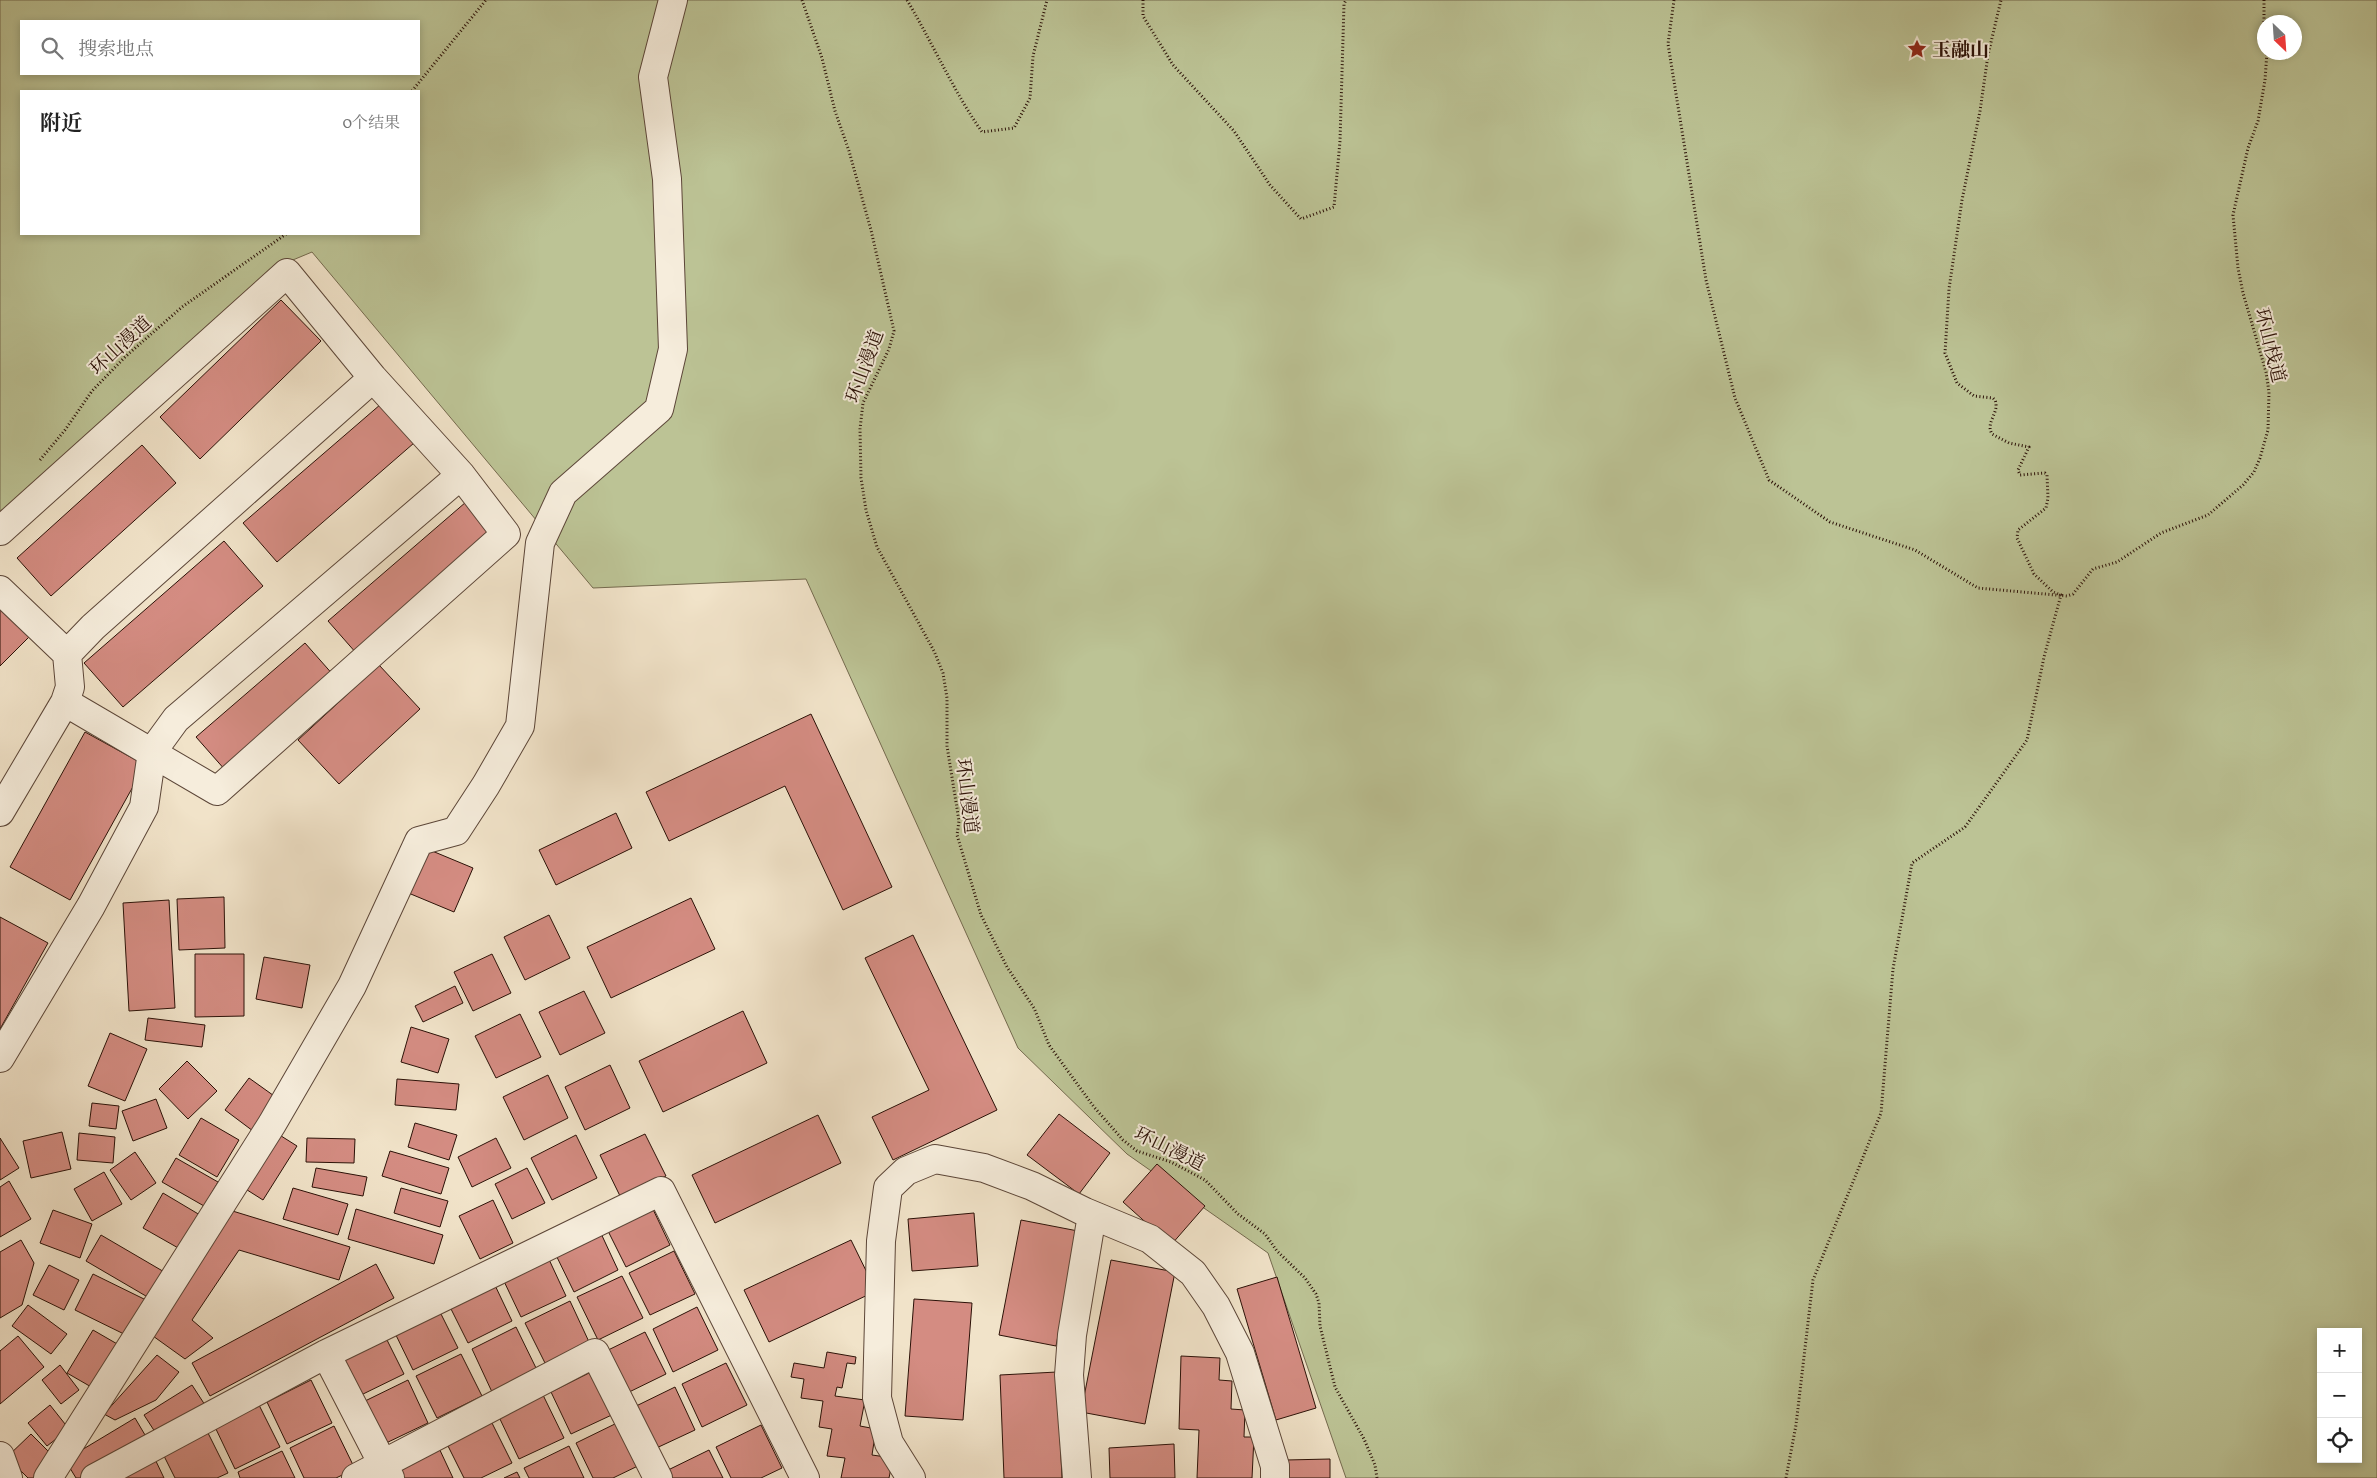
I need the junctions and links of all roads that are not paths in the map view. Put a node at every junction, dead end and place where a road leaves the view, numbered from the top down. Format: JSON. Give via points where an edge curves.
{"nodes":[{"id":1,"x":673,"y":0,"type":"edge"},
{"id":2,"x":373,"y":378,"type":"junction"},
{"id":3,"x":461,"y":475,"type":"junction"},
{"id":4,"x":0,"y":531,"type":"edge"},
{"id":5,"x":0,"y":590,"type":"edge"},
{"id":6,"x":67,"y":654,"type":"junction"},
{"id":7,"x":65,"y":702,"type":"junction"},
{"id":8,"x":152,"y":752,"type":"junction"},
{"id":9,"x":0,"y":812,"type":"edge"},
{"id":10,"x":0,"y":1058,"type":"edge"},
{"id":11,"x":1092,"y":1215,"type":"junction"},
{"id":12,"x":326,"y":1354,"type":"junction"},
{"id":13,"x":0,"y":1456,"type":"edge"},
{"id":14,"x":387,"y":1471,"type":"edge"},
{"id":15,"x":8,"y":1478,"type":"edge"},
{"id":16,"x":48,"y":1478,"type":"edge"},
{"id":17,"x":95,"y":1478,"type":"edge"},
{"id":18,"x":356,"y":1478,"type":"edge"},
{"id":19,"x":658,"y":1478,"type":"edge"},
{"id":20,"x":805,"y":1478,"type":"edge"},
{"id":21,"x":911,"y":1478,"type":"edge"},
{"id":22,"x":1077,"y":1478,"type":"edge"},
{"id":23,"x":1275,"y":1478,"type":"edge"}],
"edges":[{"from":1,"to":16,"type":"street","via":[[653,77],[668,179],[673,349],[659,409],[563,493],[540,543],[520,726],[456,830],[419,841],[352,986],[272,1124]]},
{"from":2,"to":3,"type":"street"},
{"from":2,"to":4,"type":"street","via":[[287,273]]},
{"from":2,"to":6,"type":"street","via":[[93,627]]},
{"from":3,"to":8,"type":"street","via":[[176,718]]},
{"from":3,"to":8,"type":"street","via":[[506,534],[217,791]]},
{"from":5,"to":6,"type":"street"},
{"from":6,"to":7,"type":"street","via":[[70,687]]},
{"from":7,"to":8,"type":"street"},
{"from":7,"to":9,"type":"street"},
{"from":8,"to":10,"type":"street","via":[[144,807],[91,906]]},
{"from":11,"to":21,"type":"street","via":[[1032,1186],[984,1168],[935,1159],[906,1171],[888,1188],[881,1241],[877,1398],[889,1443]]},
{"from":11,"to":22,"type":"street","via":[[1072,1335],[1069,1375]]},
{"from":11,"to":23,"type":"street","via":[[1150,1238],[1193,1272],[1216,1306],[1240,1353],[1275,1466]]},
{"from":12,"to":14,"type":"street"},
{"from":12,"to":17,"type":"street"},
{"from":12,"to":20,"type":"street","via":[[661,1190]]},
{"from":13,"to":15,"type":"street"},
{"from":14,"to":18,"type":"street"},
{"from":14,"to":19,"type":"street","via":[[595,1353]]}]}
